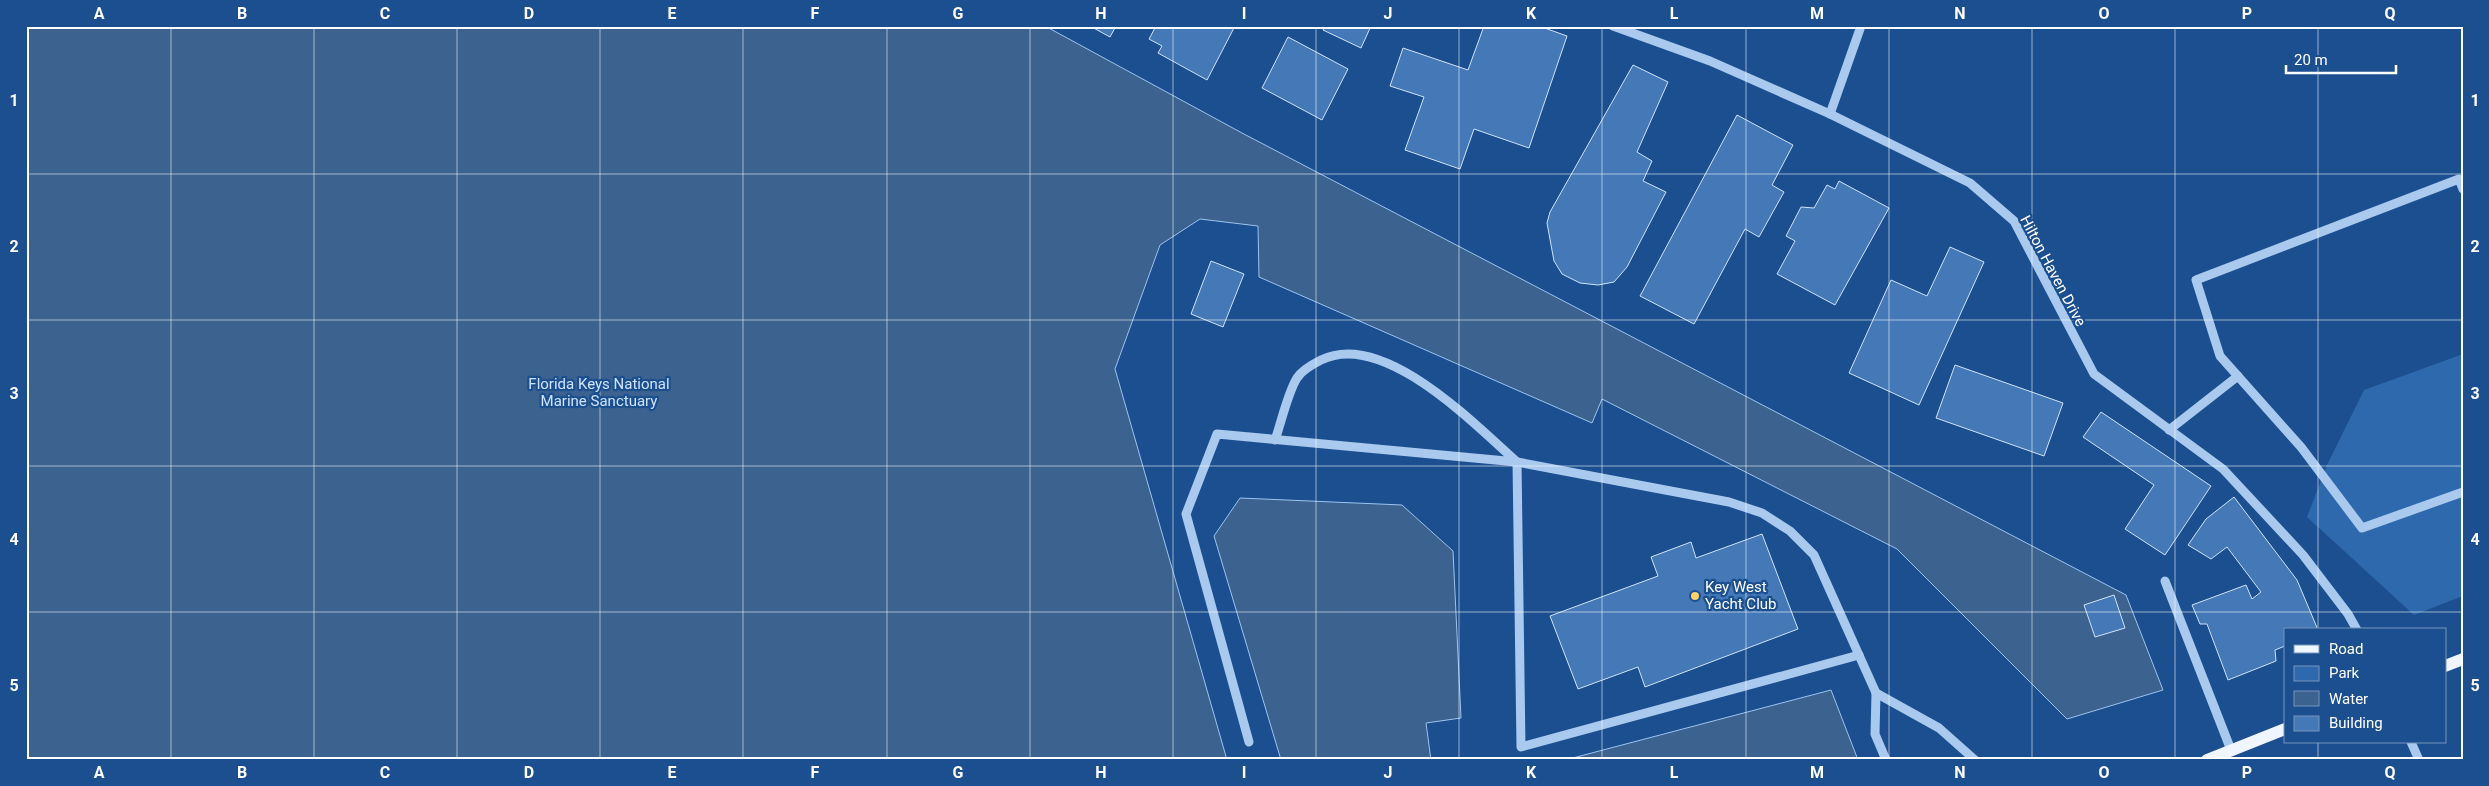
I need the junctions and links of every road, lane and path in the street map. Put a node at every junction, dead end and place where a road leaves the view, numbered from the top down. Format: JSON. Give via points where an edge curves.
{"nodes":[{"id":1,"x":1613,"y":26,"type":"edge"},
{"id":2,"x":1861,"y":26,"type":"edge"},
{"id":3,"x":1830,"y":114,"type":"junction"},
{"id":4,"x":2463,"y":189,"type":"edge"},
{"id":5,"x":2238,"y":376,"type":"junction"},
{"id":6,"x":2169,"y":430,"type":"junction"},
{"id":7,"x":1275,"y":440,"type":"junction"},
{"id":8,"x":1517,"y":462,"type":"junction"},
{"id":9,"x":2463,"y":492,"type":"edge"},
{"id":10,"x":2164,"y":581,"type":"dead end"},
{"id":11,"x":2355,"y":628,"type":"edge"},
{"id":12,"x":1859,"y":655,"type":"junction"},
{"id":13,"x":2463,"y":659,"type":"edge"},
{"id":14,"x":2446,"y":666,"type":"edge"},
{"id":15,"x":1876,"y":693,"type":"junction"},
{"id":16,"x":2284,"y":729,"type":"edge"},
{"id":17,"x":1249,"y":742,"type":"dead end"},
{"id":18,"x":2412,"y":744,"type":"edge"},
{"id":19,"x":2231,"y":750,"type":"junction"},
{"id":20,"x":1886,"y":760,"type":"edge"},
{"id":21,"x":1975,"y":760,"type":"edge"},
{"id":22,"x":2207,"y":760,"type":"edge"},
{"id":23,"x":2419,"y":760,"type":"edge"}],
"edges":[{"from":1,"to":3,"type":"street","name":"Hilton Haven Drive","via":[[1710,61]]},
{"from":2,"to":3,"type":"street"},
{"from":3,"to":6,"type":"street","name":"Hilton Haven Drive","via":[[1970,183],[2014,221],[2094,374]]},
{"from":4,"to":5,"type":"street","via":[[2459,179],[2196,280],[2220,356]]},
{"from":5,"to":6,"type":"street"},
{"from":5,"to":9,"type":"street","via":[[2301,447],[2362,528]]},
{"from":6,"to":11,"type":"street","name":"Hilton Haven Drive","via":[[2223,469],[2303,555]]},
{"from":7,"to":8,"type":"street"},
{"from":7,"to":8,"type":"street","via":[[1297,378],[1311,365],[1329,356],[1367,354],[1443,395]]},
{"from":7,"to":17,"type":"street","via":[[1217,434],[1186,514]]},
{"from":8,"to":12,"type":"street","via":[[1729,502],[1762,513],[1790,531],[1814,555]]},
{"from":8,"to":12,"type":"street","via":[[1521,747]]},
{"from":10,"to":19,"type":"street"},
{"from":12,"to":15,"type":"street"},
{"from":13,"to":14,"type":"main road"},
{"from":15,"to":20,"type":"street","via":[[1875,734]]},
{"from":15,"to":21,"type":"street","via":[[1939,728]]},
{"from":16,"to":19,"type":"main road"},
{"from":18,"to":23,"type":"street"},
{"from":19,"to":22,"type":"main road"}]}
